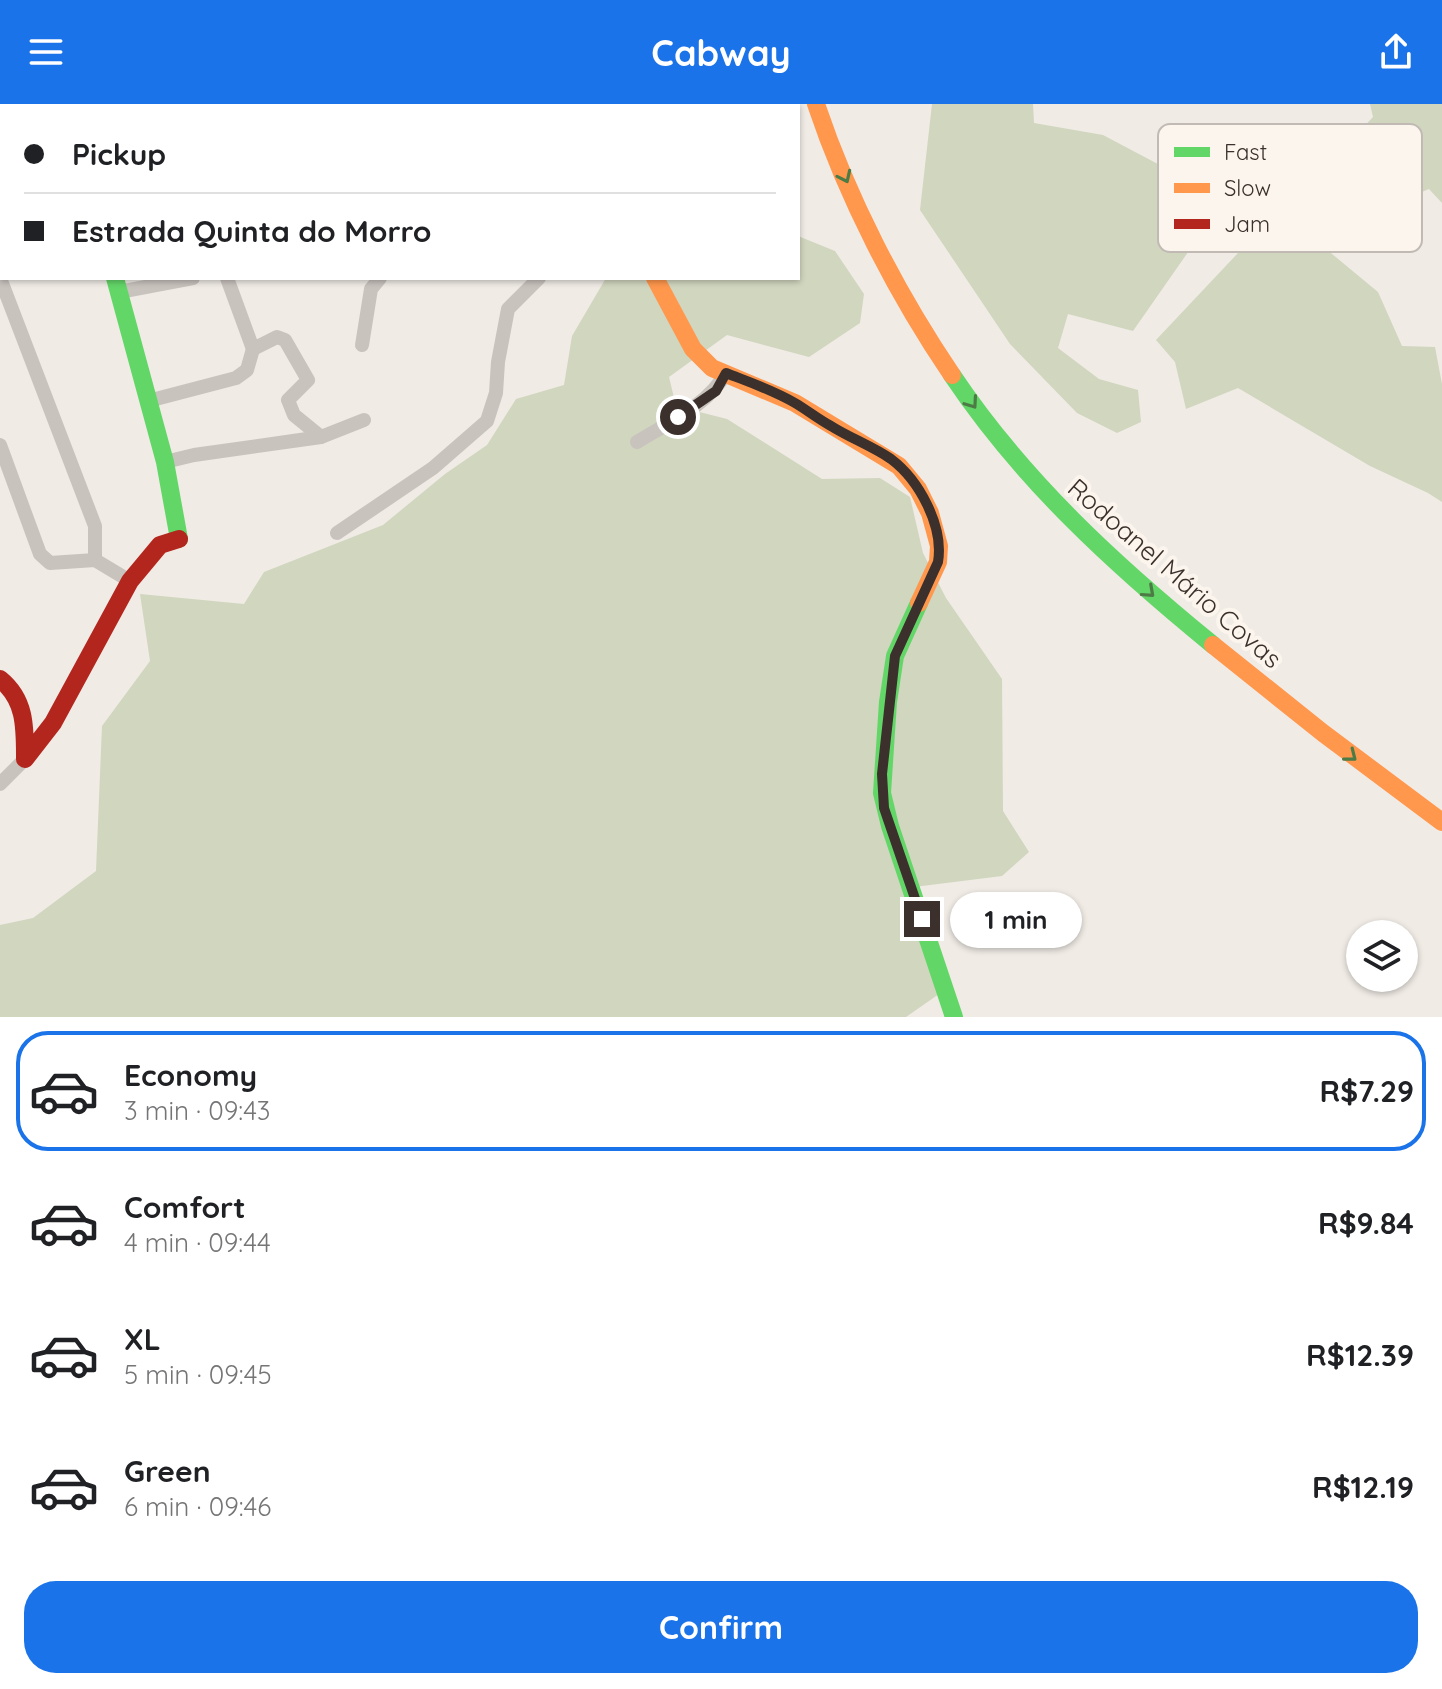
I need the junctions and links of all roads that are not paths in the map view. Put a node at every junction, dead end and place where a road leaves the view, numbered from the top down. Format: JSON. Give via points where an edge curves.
{"nodes":[{"id":1,"x":816,"y":104,"type":"edge"},
{"id":2,"x":1,"y":280,"type":"edge"},
{"id":3,"x":171,"y":280,"type":"edge"},
{"id":4,"x":228,"y":280,"type":"edge"},
{"id":5,"x":378,"y":280,"type":"edge"},
{"id":6,"x":537,"y":280,"type":"edge"},
{"id":7,"x":656,"y":280,"type":"edge"},
{"id":8,"x":117,"y":285,"type":"edge"},
{"id":9,"x":362,"y":345,"type":"dead end"},
{"id":10,"x":253,"y":349,"type":"junction"},
{"id":11,"x":726,"y":373,"type":"junction"},
{"id":12,"x":148,"y":401,"type":"junction"},
{"id":13,"x":364,"y":420,"type":"dead end"},
{"id":14,"x":321,"y":437,"type":"junction"},
{"id":15,"x":637,"y":442,"type":"dead end"},
{"id":16,"x":0,"y":445,"type":"edge"},
{"id":17,"x":165,"y":462,"type":"junction"},
{"id":18,"x":337,"y":533,"type":"dead end"},
{"id":19,"x":95,"y":560,"type":"junction"},
{"id":20,"x":130,"y":581,"type":"junction"},
{"id":21,"x":0,"y":679,"type":"edge"},
{"id":22,"x":25,"y":759,"type":"junction"},
{"id":23,"x":0,"y":784,"type":"edge"},
{"id":24,"x":1442,"y":822,"type":"edge"},
{"id":25,"x":954,"y":1017,"type":"edge"}],
"edges":[{"from":1,"to":24,"type":"main road","name":"Rodoanel Mário Covas","one_way":true,"via":[[887,267],[972,404],[1009,453],[1157,599],[1356,760]]},
{"from":2,"to":19,"type":"street","via":[[95,526]]},
{"from":3,"to":8,"type":"street"},
{"from":4,"to":10,"type":"street"},
{"from":5,"to":9,"type":"street","via":[[371,289]]},
{"from":6,"to":18,"type":"street","via":[[508,309],[487,421],[433,468]]},
{"from":7,"to":11,"type":"main road","via":[[693,349],[712,368]]},
{"from":8,"to":12,"type":"main road"},
{"from":10,"to":12,"type":"street","via":[[247,370],[236,378]]},
{"from":10,"to":14,"type":"street","via":[[277,337],[285,340],[308,380],[288,400],[294,415]]},
{"from":11,"to":15,"type":"street","via":[[699,405]]},
{"from":11,"to":25,"type":"main road","via":[[779,395],[890,458],[918,489],[933,522],[938,562],[893,665],[882,793]]},
{"from":12,"to":17,"type":"main road"},
{"from":13,"to":14,"type":"street"},
{"from":14,"to":17,"type":"street"},
{"from":16,"to":19,"type":"street","via":[[40,554],[50,563]]},
{"from":17,"to":20,"type":"main road","via":[[179,540],[160,545]]},
{"from":19,"to":20,"type":"street"},
{"from":20,"to":22,"type":"main road","via":[[53,723]]},
{"from":21,"to":22,"type":"main road","via":[[26,714]]},
{"from":22,"to":23,"type":"street"}]}
